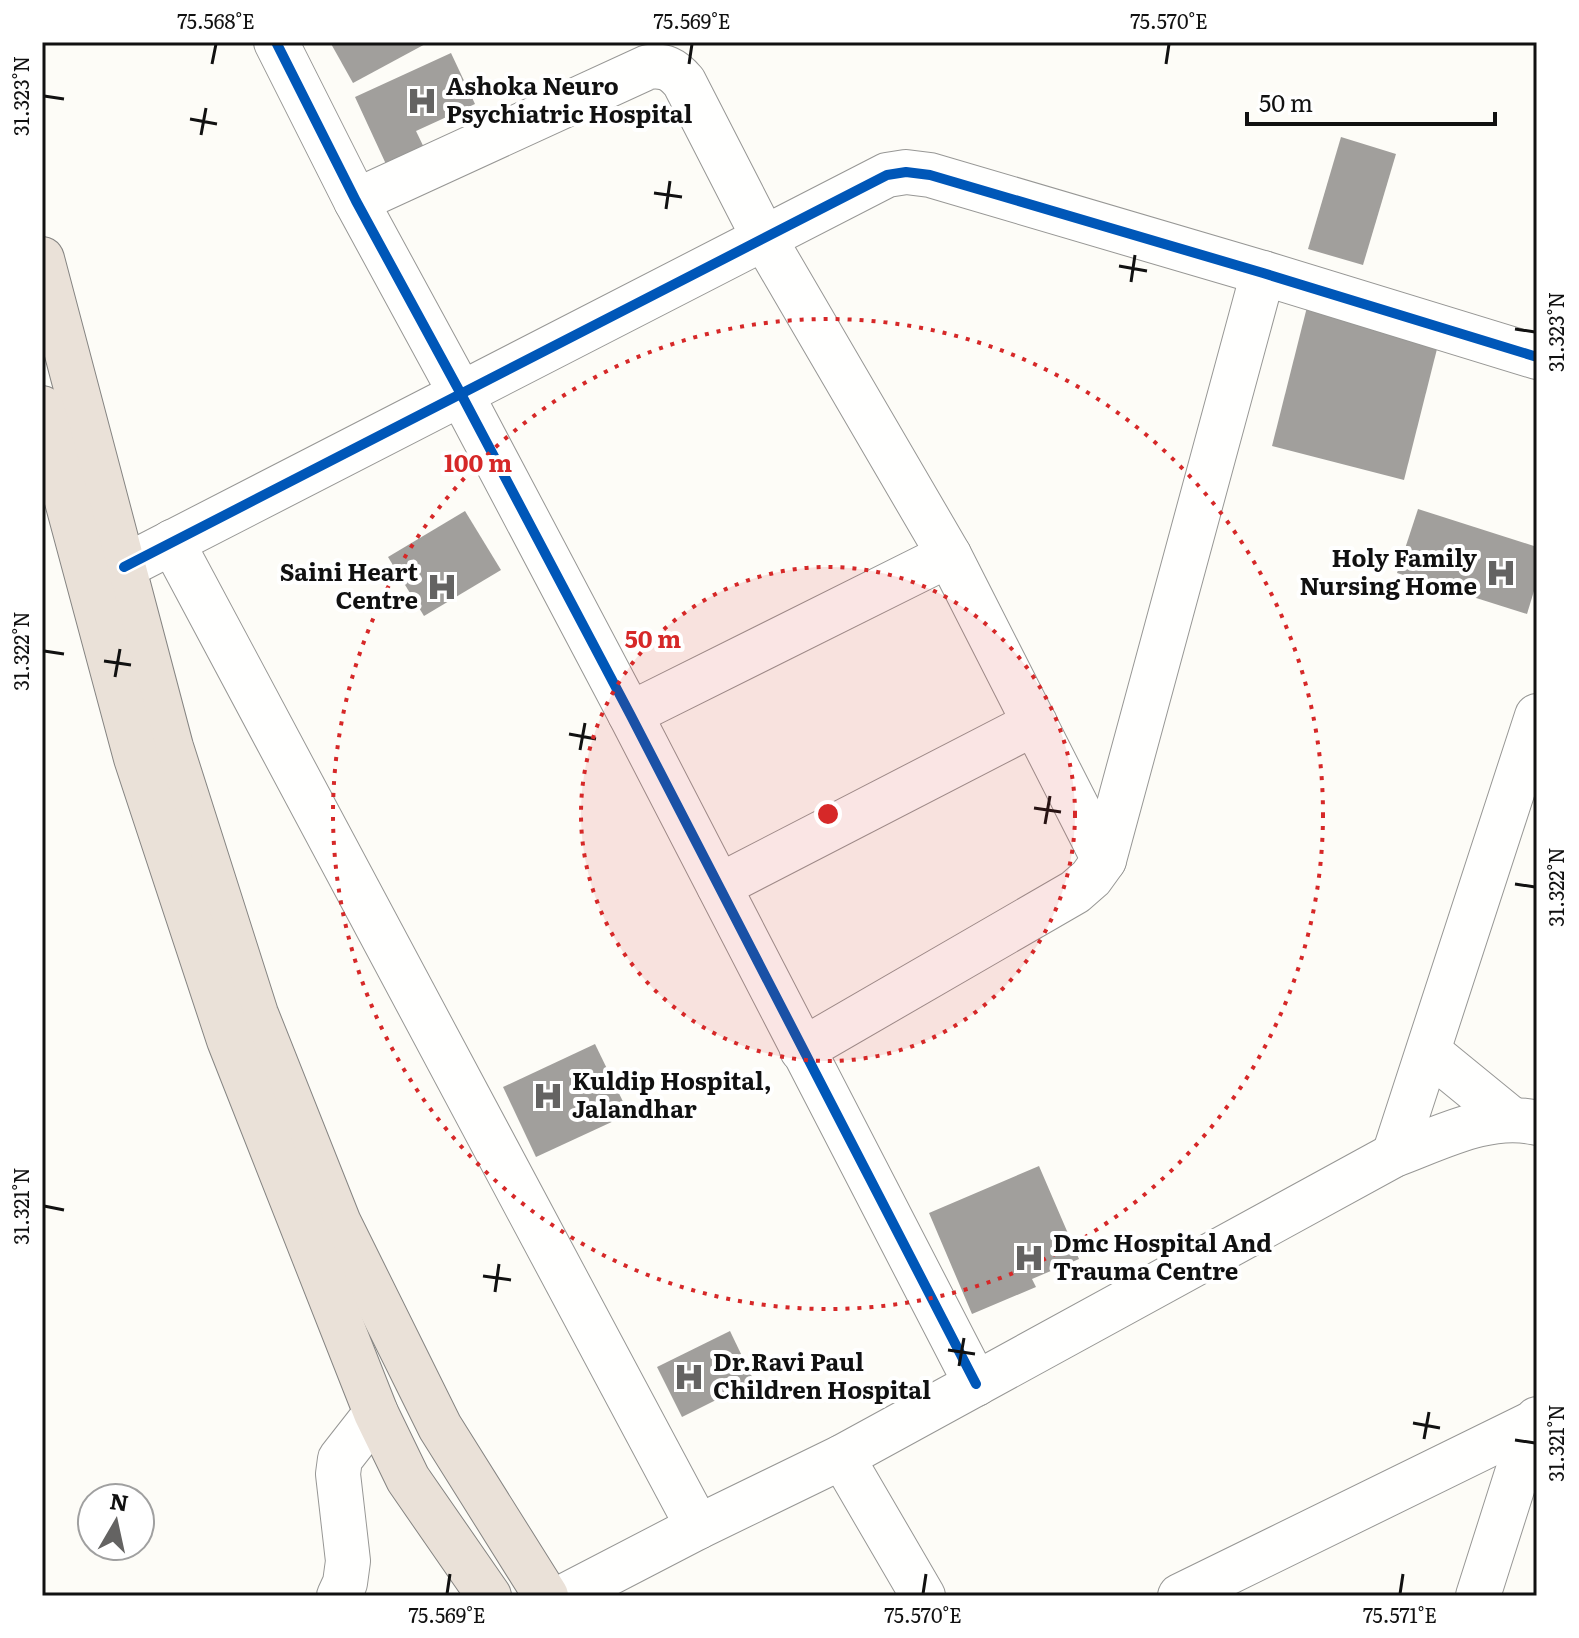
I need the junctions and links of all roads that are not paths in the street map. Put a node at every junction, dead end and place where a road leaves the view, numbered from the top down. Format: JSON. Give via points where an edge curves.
{"nodes":[{"id":1,"x":276,"y":42,"type":"edge"},
{"id":2,"x":356,"y":201,"type":"junction"},
{"id":3,"x":764,"y":238,"type":"junction"},
{"id":4,"x":42,"y":259,"type":"edge"},
{"id":5,"x":1263,"y":273,"type":"junction"},
{"id":6,"x":1537,"y":357,"type":"edge"},
{"id":7,"x":461,"y":394,"type":"junction"},
{"id":8,"x":42,"y":408,"type":"edge"},
{"id":9,"x":172,"y":542,"type":"junction"},
{"id":10,"x":949,"y":555,"type":"junction"},
{"id":11,"x":124,"y":567,"type":"junction"},
{"id":12,"x":630,"y":714,"type":"junction"},
{"id":13,"x":1537,"y":716,"type":"edge"},
{"id":14,"x":1035,"y":723,"type":"junction"},
{"id":15,"x":1104,"y":860,"type":"junction"},
{"id":16,"x":719,"y":886,"type":"junction"},
{"id":17,"x":802,"y":1050,"type":"junction"},
{"id":18,"x":1429,"y":1052,"type":"junction"},
{"id":19,"x":1524,"y":1121,"type":"edge"},
{"id":20,"x":1394,"y":1155,"type":"junction"},
{"id":21,"x":976,"y":1384,"type":"junction"},
{"id":22,"x":376,"y":1413,"type":"junction"},
{"id":23,"x":1535,"y":1421,"type":"edge"},
{"id":24,"x":842,"y":1457,"type":"junction"},
{"id":25,"x":698,"y":1527,"type":"junction"},
{"id":26,"x":1242,"y":1587,"type":"edge"},
{"id":27,"x":339,"y":1596,"type":"edge"},
{"id":28,"x":489,"y":1596,"type":"edge"},
{"id":29,"x":546,"y":1596,"type":"edge"},
{"id":30,"x":565,"y":1596,"type":"edge"},
{"id":31,"x":923,"y":1596,"type":"edge"},
{"id":32,"x":1180,"y":1596,"type":"edge"},
{"id":33,"x":1478,"y":1596,"type":"edge"}],
"edges":[{"from":1,"to":2,"type":"street"},
{"from":2,"to":3,"type":"street","via":[[648,67],[663,65],[684,82]]},
{"from":2,"to":7,"type":"street"},
{"from":3,"to":5,"type":"street","via":[[887,175],[906,172]]},
{"from":3,"to":7,"type":"street"},
{"from":3,"to":10,"type":"street"},
{"from":4,"to":11,"type":"highway"},
{"from":5,"to":6,"type":"street"},
{"from":5,"to":15,"type":"street"},
{"from":7,"to":9,"type":"street"},
{"from":7,"to":12,"type":"street"},
{"from":8,"to":22,"type":"highway","via":[[136,758],[224,1025]]},
{"from":9,"to":11,"type":"street"},
{"from":9,"to":25,"type":"street"},
{"from":10,"to":12,"type":"street"},
{"from":10,"to":14,"type":"street"},
{"from":11,"to":29,"type":"highway","via":[[171,747],[256,1014],[339,1223],[440,1427]]},
{"from":12,"to":16,"type":"street"},
{"from":13,"to":18,"type":"street"},
{"from":14,"to":15,"type":"street"},
{"from":14,"to":16,"type":"street"},
{"from":15,"to":17,"type":"street","via":[[1075,892]]},
{"from":16,"to":17,"type":"street"},
{"from":17,"to":21,"type":"street"},
{"from":18,"to":19,"type":"street"},
{"from":18,"to":20,"type":"street"},
{"from":19,"to":20,"type":"street","via":[[1475,1126]]},
{"from":20,"to":21,"type":"street"},
{"from":21,"to":24,"type":"street"},
{"from":22,"to":27,"type":"street","via":[[340,1459],[348,1561]]},
{"from":22,"to":28,"type":"highway","via":[[408,1479]]},
{"from":23,"to":26,"type":"street"},
{"from":23,"to":33,"type":"street"},
{"from":24,"to":25,"type":"street"},
{"from":24,"to":31,"type":"street"},
{"from":25,"to":30,"type":"street"},
{"from":26,"to":32,"type":"street"}]}
